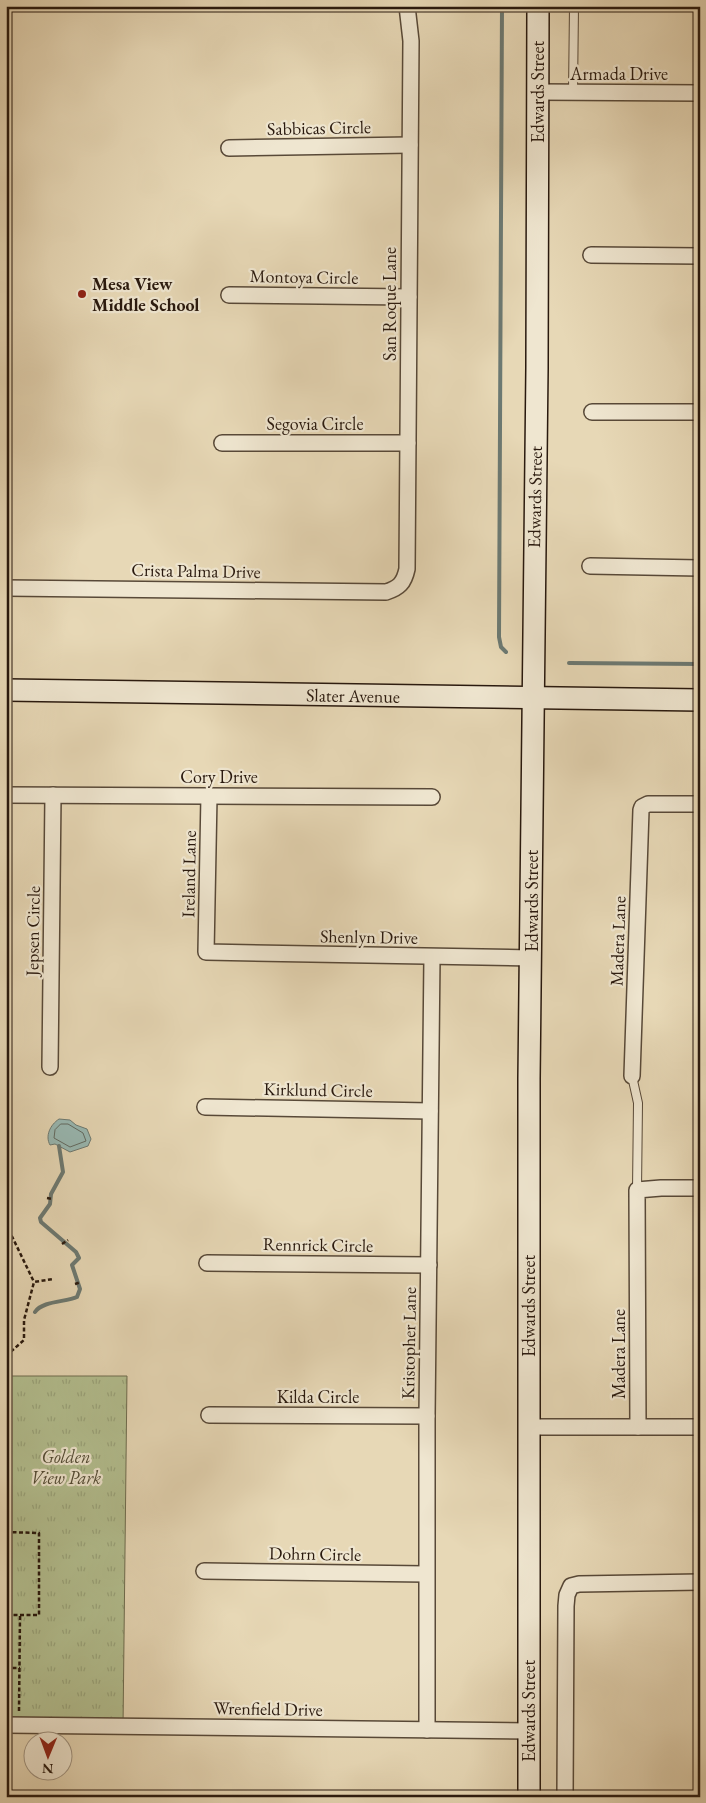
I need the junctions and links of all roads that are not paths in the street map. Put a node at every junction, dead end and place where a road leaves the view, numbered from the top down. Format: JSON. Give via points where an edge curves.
{"nodes":[{"id":1,"x":407,"y":6,"type":"edge"},
{"id":2,"x":538,"y":6,"type":"edge"},
{"id":3,"x":574,"y":6,"type":"edge"},
{"id":4,"x":539,"y":92,"type":"junction"},
{"id":5,"x":574,"y":92,"type":"junction"},
{"id":6,"x":700,"y":93,"type":"edge"},
{"id":7,"x":410,"y":145,"type":"junction"},
{"id":8,"x":229,"y":148,"type":"dead end"},
{"id":9,"x":590,"y":255,"type":"dead end"},
{"id":10,"x":700,"y":256,"type":"edge"},
{"id":11,"x":229,"y":295,"type":"dead end"},
{"id":12,"x":409,"y":297,"type":"junction"},
{"id":13,"x":592,"y":412,"type":"dead end"},
{"id":14,"x":700,"y":412,"type":"edge"},
{"id":15,"x":222,"y":443,"type":"dead end"},
{"id":16,"x":408,"y":443,"type":"junction"},
{"id":17,"x":590,"y":566,"type":"dead end"},
{"id":18,"x":700,"y":568,"type":"edge"},
{"id":19,"x":6,"y":588,"type":"edge"},
{"id":20,"x":386,"y":592,"type":"joint"},
{"id":21,"x":6,"y":690,"type":"edge"},
{"id":22,"x":532,"y":699,"type":"junction"},
{"id":23,"x":700,"y":700,"type":"edge"},
{"id":24,"x":6,"y":795,"type":"edge"},
{"id":25,"x":53,"y":795,"type":"junction"},
{"id":26,"x":209,"y":796,"type":"junction"},
{"id":27,"x":432,"y":797,"type":"dead end"},
{"id":28,"x":700,"y":804,"type":"edge"},
{"id":29,"x":206,"y":952,"type":"joint"},
{"id":30,"x":432,"y":957,"type":"junction"},
{"id":31,"x":532,"y":958,"type":"junction"},
{"id":32,"x":50,"y":1067,"type":"dead end"},
{"id":33,"x":632,"y":1076,"type":"joint"},
{"id":34,"x":205,"y":1107,"type":"dead end"},
{"id":35,"x":430,"y":1111,"type":"junction"},
{"id":36,"x":700,"y":1188,"type":"edge"},
{"id":37,"x":637,"y":1190,"type":"junction"},
{"id":38,"x":208,"y":1263,"type":"dead end"},
{"id":39,"x":429,"y":1265,"type":"junction"},
{"id":40,"x":209,"y":1415,"type":"dead end"},
{"id":41,"x":427,"y":1416,"type":"junction"},
{"id":42,"x":529,"y":1427,"type":"junction"},
{"id":43,"x":638,"y":1427,"type":"junction"},
{"id":44,"x":700,"y":1428,"type":"edge"},
{"id":45,"x":204,"y":1571,"type":"dead end"},
{"id":46,"x":426,"y":1574,"type":"junction"},
{"id":47,"x":700,"y":1582,"type":"edge"},
{"id":48,"x":13,"y":1725,"type":"edge"},
{"id":49,"x":427,"y":1730,"type":"junction"},
{"id":50,"x":530,"y":1731,"type":"junction"},
{"id":51,"x":529,"y":1797,"type":"edge"},
{"id":52,"x":565,"y":1797,"type":"edge"}],
"edges":[{"from":1,"to":7,"type":"street","name":"San Roque Lane","via":[[411,40]]},
{"from":2,"to":4,"type":"main road","name":"Edwards Street"},
{"from":3,"to":5,"type":"lane","name":"Edwards Street"},
{"from":4,"to":5,"type":"street","name":"Armada Drive"},
{"from":4,"to":22,"type":"main road","name":"Edwards Street"},
{"from":5,"to":6,"type":"street","name":"Armada Drive"},
{"from":7,"to":8,"type":"street","name":"Sabbicas Circle"},
{"from":7,"to":12,"type":"street","name":"San Roque Lane"},
{"from":9,"to":10,"type":"street"},
{"from":11,"to":12,"type":"street","name":"Montoya Circle"},
{"from":12,"to":16,"type":"street","name":"San Roque Lane"},
{"from":13,"to":14,"type":"street"},
{"from":15,"to":16,"type":"street","name":"Segovia Circle"},
{"from":16,"to":20,"type":"street","name":"San Roque Lane","via":[[407,570],[404,581],[396,589]]},
{"from":17,"to":18,"type":"street"},
{"from":19,"to":20,"type":"street","name":"Crista Palma Drive"},
{"from":21,"to":22,"type":"main road","name":"Slater Avenue"},
{"from":22,"to":23,"type":"main road","name":"Slater Avenue"},
{"from":22,"to":31,"type":"main road","name":"Edwards Street"},
{"from":24,"to":25,"type":"street","name":"Cory Drive"},
{"from":25,"to":26,"type":"street","name":"Cory Drive"},
{"from":25,"to":32,"type":"street","name":"Jepsen Circle"},
{"from":26,"to":27,"type":"street","name":"Cory Drive"},
{"from":26,"to":29,"type":"street","name":"Ireland Lane"},
{"from":28,"to":33,"type":"street","name":"Madera Lane","via":[[648,804],[642,807]]},
{"from":29,"to":30,"type":"street","name":"Shenlyn Drive"},
{"from":30,"to":31,"type":"street","name":"Shenlyn Drive"},
{"from":30,"to":35,"type":"street","name":"Kristopher Lane"},
{"from":31,"to":42,"type":"main road","name":"Edwards Street"},
{"from":33,"to":37,"type":"lane","via":[[638,1103]]},
{"from":34,"to":35,"type":"street","name":"Kirklund Circle"},
{"from":35,"to":39,"type":"street","name":"Kristopher Lane"},
{"from":36,"to":37,"type":"street"},
{"from":37,"to":43,"type":"street","name":"Madera Lane"},
{"from":38,"to":39,"type":"street","name":"Rennrick Circle"},
{"from":39,"to":41,"type":"street","name":"Kristopher Lane"},
{"from":40,"to":41,"type":"street","name":"Kilda Circle"},
{"from":41,"to":46,"type":"street","name":"Kristopher Lane"},
{"from":42,"to":43,"type":"street"},
{"from":42,"to":50,"type":"main road","name":"Edwards Street"},
{"from":43,"to":44,"type":"street"},
{"from":45,"to":46,"type":"street","name":"Dohrn Circle"},
{"from":46,"to":49,"type":"street","name":"Kristopher Lane"},
{"from":47,"to":52,"type":"street","via":[[571,1586],[566,1606]]},
{"from":48,"to":49,"type":"street","name":"Wrenfield Drive"},
{"from":49,"to":50,"type":"street","name":"Wrenfield Drive"},
{"from":50,"to":51,"type":"main road","name":"Edwards Street"}]}
